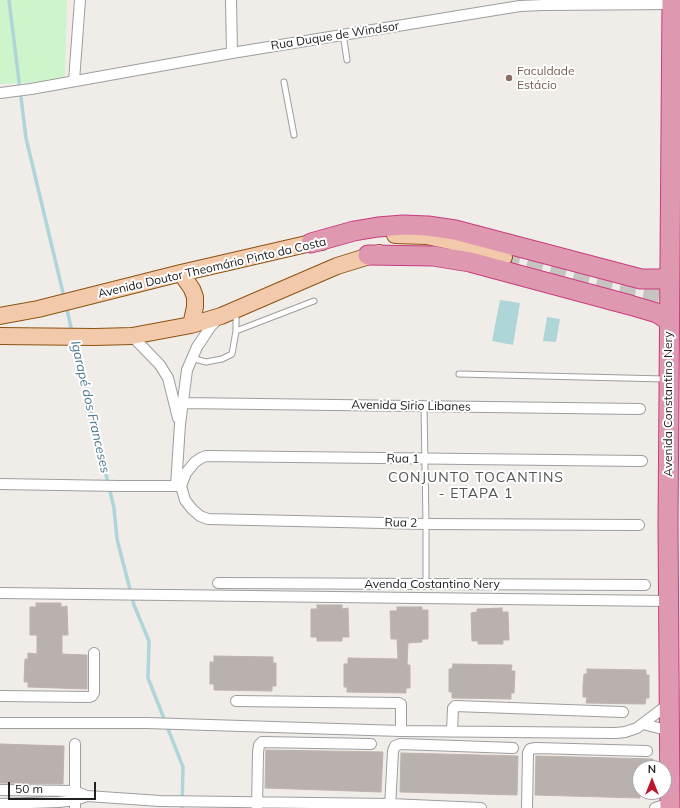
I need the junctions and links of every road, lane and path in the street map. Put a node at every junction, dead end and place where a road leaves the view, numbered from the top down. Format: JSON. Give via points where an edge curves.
{"nodes":[{"id":1,"x":80,"y":0,"type":"edge"},
{"id":2,"x":231,"y":0,"type":"edge"},
{"id":3,"x":672,"y":2,"type":"edge"},
{"id":4,"x":343,"y":34,"type":"junction"},
{"id":5,"x":232,"y":53,"type":"junction"},
{"id":6,"x":347,"y":60,"type":"dead end"},
{"id":7,"x":74,"y":81,"type":"junction"},
{"id":8,"x":284,"y":82,"type":"dead end"},
{"id":9,"x":4,"y":92,"type":"edge"},
{"id":10,"x":294,"y":135,"type":"dead end"},
{"id":11,"x":311,"y":243,"type":"junction"},
{"id":12,"x":368,"y":255,"type":"junction"},
{"id":13,"x":181,"y":273,"type":"junction"},
{"id":14,"x":670,"y":274,"type":"junction"},
{"id":15,"x":314,"y":301,"type":"dead end"},
{"id":16,"x":236,"y":309,"type":"junction"},
{"id":17,"x":0,"y":316,"type":"edge"},
{"id":18,"x":221,"y":316,"type":"junction"},
{"id":19,"x":668,"y":320,"type":"junction"},
{"id":20,"x":191,"y":325,"type":"junction"},
{"id":21,"x":236,"y":331,"type":"junction"},
{"id":22,"x":0,"y":336,"type":"edge"},
{"id":23,"x":132,"y":336,"type":"junction"},
{"id":24,"x":191,"y":358,"type":"junction"},
{"id":25,"x":459,"y":374,"type":"dead end"},
{"id":26,"x":668,"y":379,"type":"junction"},
{"id":27,"x":183,"y":403,"type":"junction"},
{"id":28,"x":424,"y":406,"type":"junction"},
{"id":29,"x":640,"y":409,"type":"dead end"},
{"id":30,"x":180,"y":424,"type":"junction"},
{"id":31,"x":425,"y":459,"type":"junction"},
{"id":32,"x":642,"y":461,"type":"dead end"},
{"id":33,"x":0,"y":484,"type":"edge"},
{"id":34,"x":178,"y":486,"type":"junction"},
{"id":35,"x":426,"y":524,"type":"junction"},
{"id":36,"x":639,"y":525,"type":"dead end"},
{"id":37,"x":218,"y":583,"type":"dead end"},
{"id":38,"x":426,"y":585,"type":"junction"},
{"id":39,"x":645,"y":585,"type":"dead end"},
{"id":40,"x":0,"y":593,"type":"edge"},
{"id":41,"x":668,"y":601,"type":"junction"},
{"id":42,"x":94,"y":653,"type":"dead end"},
{"id":43,"x":0,"y":696,"type":"edge"},
{"id":44,"x":236,"y":701,"type":"dead end"},
{"id":45,"x":670,"y":703,"type":"junction"},
{"id":46,"x":623,"y":712,"type":"dead end"},
{"id":47,"x":0,"y":723,"type":"edge"},
{"id":48,"x":643,"y":724,"type":"junction"},
{"id":49,"x":400,"y":731,"type":"junction"},
{"id":50,"x":452,"y":731,"type":"junction"},
{"id":51,"x":670,"y":731,"type":"junction"},
{"id":52,"x":75,"y":744,"type":"dead end"},
{"id":53,"x":371,"y":744,"type":"dead end"},
{"id":54,"x":513,"y":748,"type":"dead end"},
{"id":55,"x":647,"y":751,"type":"dead end"},
{"id":56,"x":0,"y":790,"type":"edge"},
{"id":57,"x":75,"y":800,"type":"edge"},
{"id":58,"x":0,"y":804,"type":"edge"},
{"id":59,"x":257,"y":805,"type":"edge"},
{"id":60,"x":390,"y":806,"type":"edge"},
{"id":61,"x":665,"y":806,"type":"edge"},
{"id":62,"x":481,"y":808,"type":"edge"},
{"id":63,"x":527,"y":808,"type":"edge"}],
"edges":[{"from":1,"to":7,"type":"street"},
{"from":2,"to":5,"type":"street"},
{"from":3,"to":4,"type":"street","name":"Rua Duque de Windsor","via":[[520,6]]},
{"from":3,"to":14,"type":"highway","name":"Avenida Constantino Nery"},
{"from":4,"to":5,"type":"street","name":"Rua Duque de Windsor"},
{"from":4,"to":6,"type":"lane"},
{"from":5,"to":7,"type":"street","name":"Rua Duque de Windsor"},
{"from":7,"to":9,"type":"street","name":"Rua Duque de Windsor"},
{"from":8,"to":10,"type":"lane"},
{"from":11,"to":12,"type":"main road","name":"Avenida Doutor Theomário Pinto da Costa","via":[[402,234],[474,246],[504,258],[422,248]]},
{"from":11,"to":13,"type":"main road","name":"Avenida Doutor Theomário Pinto da Costa"},
{"from":11,"to":14,"type":"highway","via":[[378,227],[428,226],[455,230],[641,279],[662,279]]},
{"from":12,"to":16,"type":"main road","name":"Avenida Doutor Theomário Pinto da Costa"},
{"from":12,"to":19,"type":"highway","via":[[432,256],[470,262],[630,305],[657,313]]},
{"from":13,"to":17,"type":"main road","name":"Avenida Doutor Theomário Pinto da Costa"},
{"from":13,"to":20,"type":"main road","via":[[195,297]]},
{"from":14,"to":19,"type":"highway","name":"Avenida Constantino Nery"},
{"from":15,"to":21,"type":"lane"},
{"from":16,"to":18,"type":"main road","name":"Avenida Doutor Theomário Pinto da Costa"},
{"from":16,"to":21,"type":"lane"},
{"from":18,"to":20,"type":"main road","name":"Avenida Doutor Theomário Pinto da Costa"},
{"from":18,"to":24,"type":"street","via":[[211,326]]},
{"from":19,"to":26,"type":"highway","name":"Avenida Constantino Nery"},
{"from":20,"to":23,"type":"main road","name":"Avenida Doutor Theomário Pinto da Costa"},
{"from":21,"to":24,"type":"lane","via":[[232,354],[206,362]]},
{"from":22,"to":23,"type":"main road","name":"Avenida Doutor Theomário Pinto da Costa"},
{"from":23,"to":30,"type":"street","via":[[160,365],[168,378]]},
{"from":24,"to":27,"type":"street"},
{"from":25,"to":26,"type":"lane"},
{"from":26,"to":41,"type":"highway","name":"Avenida Constantino Nery"},
{"from":27,"to":28,"type":"street","name":"Avenida Sirio Libanes"},
{"from":27,"to":30,"type":"street"},
{"from":28,"to":29,"type":"street","name":"Avenida Sirio Libanes"},
{"from":28,"to":31,"type":"lane"},
{"from":30,"to":34,"type":"street"},
{"from":31,"to":32,"type":"street","name":"Rua 1"},
{"from":31,"to":34,"type":"street","name":"Rua 1","via":[[206,456],[195,462]]},
{"from":31,"to":35,"type":"lane"},
{"from":33,"to":34,"type":"street"},
{"from":34,"to":35,"type":"street","name":"Rua 2","via":[[192,509],[208,519]]},
{"from":35,"to":36,"type":"street","name":"Rua 2"},
{"from":35,"to":38,"type":"lane"},
{"from":37,"to":38,"type":"street","name":"Avenda Costantino Nery"},
{"from":38,"to":39,"type":"street","name":"Avenda Costantino Nery"},
{"from":40,"to":41,"type":"street"},
{"from":41,"to":45,"type":"highway","name":"Avenida Constantino Nery"},
{"from":42,"to":43,"type":"street","via":[[92,696]]},
{"from":44,"to":49,"type":"street","via":[[399,703],[402,704]]},
{"from":45,"to":48,"type":"street"},
{"from":45,"to":51,"type":"highway","name":"Avenida Constantino Nery"},
{"from":46,"to":50,"type":"street","via":[[455,706]]},
{"from":47,"to":49,"type":"street","via":[[146,723]]},
{"from":48,"to":50,"type":"street","via":[[631,731],[616,734]]},
{"from":48,"to":51,"type":"street"},
{"from":49,"to":50,"type":"street"},
{"from":51,"to":61,"type":"highway","name":"Avenida Constantino Nery"},
{"from":52,"to":57,"type":"street"},
{"from":53,"to":59,"type":"street","via":[[262,742],[258,753]]},
{"from":54,"to":60,"type":"street","via":[[400,744],[395,746]]},
{"from":55,"to":63,"type":"street","via":[[530,749]]},
{"from":56,"to":57,"type":"street"},
{"from":57,"to":58,"type":"street"},
{"from":57,"to":59,"type":"street","via":[[88,796]]},
{"from":59,"to":60,"type":"street"},
{"from":60,"to":62,"type":"street"}]}
